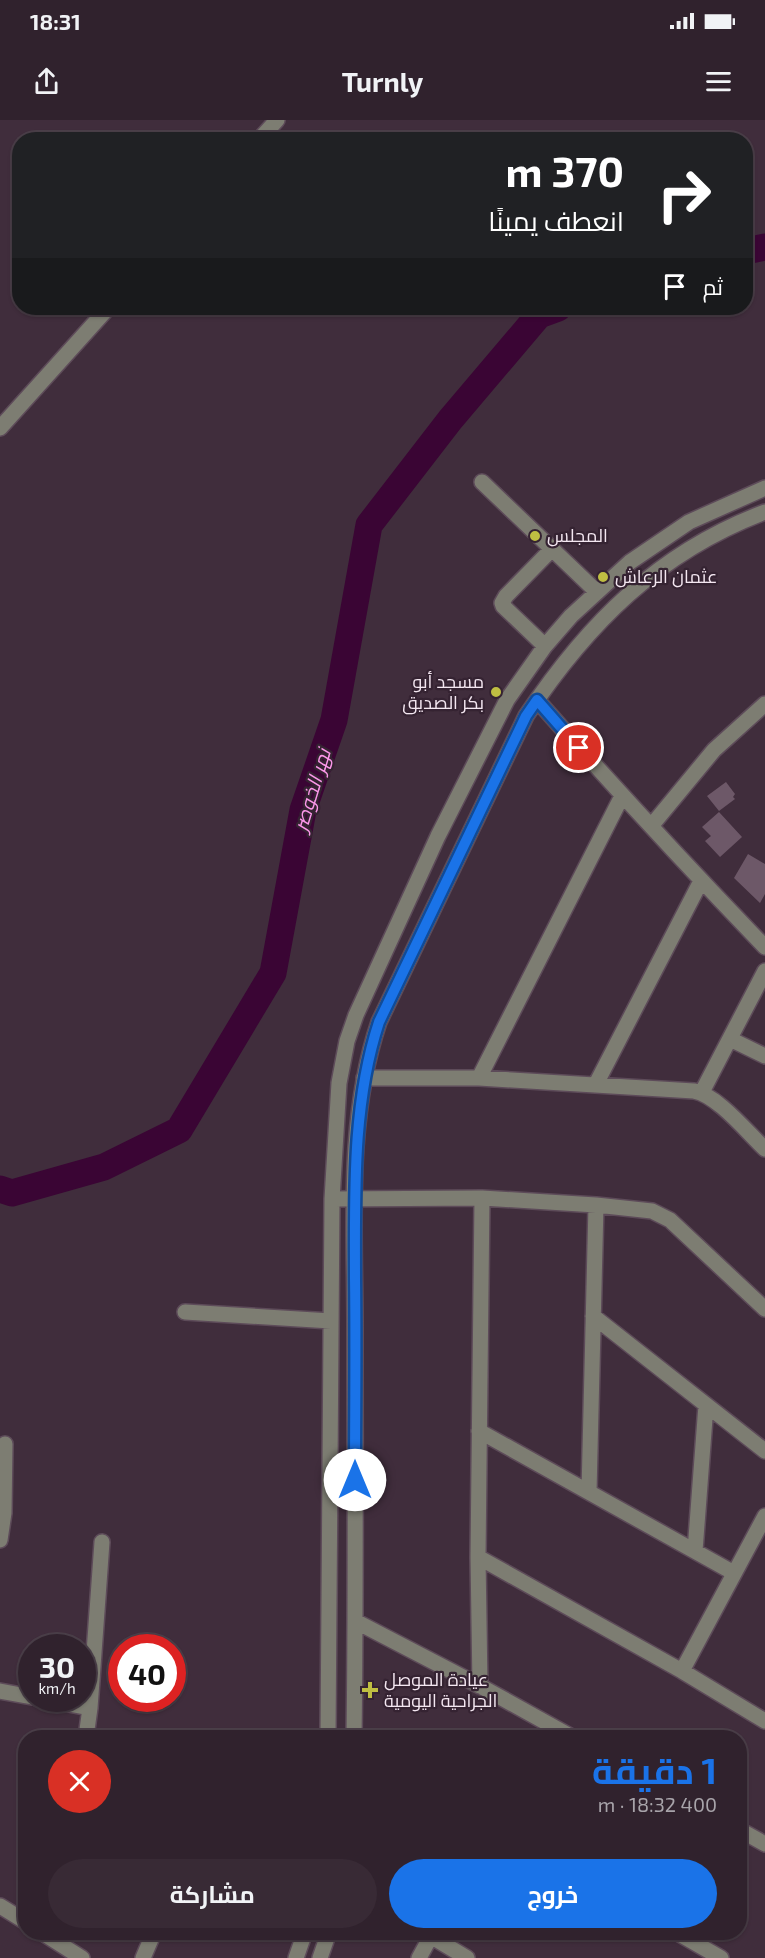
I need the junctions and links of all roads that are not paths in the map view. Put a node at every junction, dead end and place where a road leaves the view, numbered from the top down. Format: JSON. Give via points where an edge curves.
{"nodes":[{"id":1,"x":277,"y":120,"type":"edge"},
{"id":2,"x":266,"y":132,"type":"edge"},
{"id":3,"x":102,"y":315,"type":"edge"},
{"id":4,"x":0,"y":428,"type":"edge"},
{"id":5,"x":482,"y":482,"type":"dead end"},
{"id":6,"x":765,"y":488,"type":"edge"},
{"id":7,"x":765,"y":512,"type":"edge"},
{"id":8,"x":552,"y":549,"type":"junction"},
{"id":9,"x":597,"y":592,"type":"junction"},
{"id":10,"x":545,"y":646,"type":"junction"},
{"id":11,"x":537,"y":700,"type":"junction"},
{"id":12,"x":765,"y":704,"type":"edge"},
{"id":13,"x":622,"y":796,"type":"junction"},
{"id":14,"x":652,"y":825,"type":"junction"},
{"id":15,"x":438,"y":836,"type":"junction"},
{"id":16,"x":461,"y":848,"type":"junction"},
{"id":17,"x":701,"y":880,"type":"junction"},
{"id":18,"x":765,"y":946,"type":"edge"},
{"id":19,"x":765,"y":971,"type":"edge"},
{"id":20,"x":730,"y":1039,"type":"junction"},
{"id":21,"x":765,"y":1056,"type":"edge"},
{"id":22,"x":364,"y":1078,"type":"junction"},
{"id":23,"x":479,"y":1078,"type":"junction"},
{"id":24,"x":596,"y":1084,"type":"junction"},
{"id":25,"x":702,"y":1092,"type":"junction"},
{"id":26,"x":765,"y":1149,"type":"edge"},
{"id":27,"x":355,"y":1198,"type":"junction"},
{"id":28,"x":482,"y":1198,"type":"junction"},
{"id":29,"x":332,"y":1199,"type":"junction"},
{"id":30,"x":596,"y":1205,"type":"junction"},
{"id":31,"x":765,"y":1309,"type":"edge"},
{"id":32,"x":185,"y":1312,"type":"dead end"},
{"id":33,"x":593,"y":1316,"type":"junction"},
{"id":34,"x":331,"y":1321,"type":"junction"},
{"id":35,"x":706,"y":1405,"type":"junction"},
{"id":36,"x":479,"y":1431,"type":"junction"},
{"id":37,"x":5,"y":1444,"type":"dead end"},
{"id":38,"x":765,"y":1451,"type":"edge"},
{"id":39,"x":589,"y":1492,"type":"junction"},
{"id":40,"x":2,"y":1513,"type":"edge"},
{"id":41,"x":765,"y":1516,"type":"edge"},
{"id":42,"x":0,"y":1540,"type":"edge"},
{"id":43,"x":102,"y":1542,"type":"dead end"},
{"id":44,"x":695,"y":1551,"type":"junction"},
{"id":45,"x":478,"y":1557,"type":"junction"},
{"id":46,"x":734,"y":1573,"type":"junction"},
{"id":47,"x":355,"y":1621,"type":"junction"},
{"id":48,"x":95,"y":1634,"type":"edge"},
{"id":49,"x":682,"y":1671,"type":"junction"},
{"id":50,"x":480,"y":1686,"type":"junction"},
{"id":51,"x":0,"y":1691,"type":"edge"},
{"id":52,"x":18,"y":1694,"type":"edge"},
{"id":53,"x":89,"y":1712,"type":"edge"},
{"id":54,"x":765,"y":1721,"type":"edge"},
{"id":55,"x":87,"y":1730,"type":"edge"},
{"id":56,"x":328,"y":1730,"type":"edge"},
{"id":57,"x":354,"y":1730,"type":"edge"},
{"id":58,"x":559,"y":1730,"type":"edge"},
{"id":59,"x":747,"y":1834,"type":"edge"},
{"id":60,"x":765,"y":1844,"type":"edge"},
{"id":61,"x":0,"y":1906,"type":"edge"},
{"id":62,"x":18,"y":1917,"type":"edge"},
{"id":63,"x":54,"y":1940,"type":"edge"},
{"id":64,"x":151,"y":1940,"type":"edge"},
{"id":65,"x":302,"y":1940,"type":"edge"},
{"id":66,"x":326,"y":1940,"type":"edge"},
{"id":67,"x":425,"y":1940,"type":"edge"},
{"id":68,"x":437,"y":1940,"type":"edge"},
{"id":69,"x":690,"y":1940,"type":"edge"},
{"id":70,"x":82,"y":1958,"type":"edge"},
{"id":71,"x":143,"y":1958,"type":"edge"},
{"id":72,"x":296,"y":1958,"type":"edge"},
{"id":73,"x":320,"y":1958,"type":"edge"},
{"id":74,"x":419,"y":1958,"type":"edge"},
{"id":75,"x":467,"y":1958,"type":"edge"},
{"id":76,"x":721,"y":1958,"type":"edge"}],
"edges":[{"from":1,"to":2,"type":"street"},
{"from":3,"to":4,"type":"street"},
{"from":5,"to":8,"type":"street"},
{"from":6,"to":9,"type":"street","via":[[688,522],[630,562]]},
{"from":7,"to":11,"type":"street","via":[[730,526],[644,580],[605,615]]},
{"from":8,"to":9,"type":"street"},
{"from":8,"to":10,"type":"street","via":[[502,603]]},
{"from":9,"to":10,"type":"street"},
{"from":10,"to":15,"type":"street","via":[[507,700]]},
{"from":11,"to":13,"type":"street"},
{"from":11,"to":16,"type":"street"},
{"from":12,"to":14,"type":"street","via":[[714,750]]},
{"from":13,"to":14,"type":"street"},
{"from":13,"to":23,"type":"street"},
{"from":14,"to":17,"type":"street"},
{"from":15,"to":16,"type":"street"},
{"from":15,"to":29,"type":"street","via":[[347,1041],[336,1102]]},
{"from":16,"to":22,"type":"street","via":[[379,1022]]},
{"from":17,"to":18,"type":"street"},
{"from":17,"to":24,"type":"street"},
{"from":19,"to":20,"type":"street"},
{"from":20,"to":21,"type":"street"},
{"from":20,"to":25,"type":"street"},
{"from":22,"to":23,"type":"street"},
{"from":22,"to":27,"type":"street"},
{"from":23,"to":24,"type":"street"},
{"from":24,"to":25,"type":"street"},
{"from":25,"to":26,"type":"street"},
{"from":27,"to":28,"type":"street"},
{"from":27,"to":29,"type":"street"},
{"from":27,"to":47,"type":"street"},
{"from":28,"to":30,"type":"street"},
{"from":28,"to":36,"type":"street"},
{"from":29,"to":34,"type":"street"},
{"from":30,"to":31,"type":"street","via":[[652,1211],[670,1220]]},
{"from":30,"to":33,"type":"street"},
{"from":32,"to":34,"type":"street"},
{"from":33,"to":35,"type":"street"},
{"from":33,"to":39,"type":"street"},
{"from":34,"to":56,"type":"street"},
{"from":35,"to":38,"type":"street"},
{"from":35,"to":44,"type":"street"},
{"from":36,"to":39,"type":"street"},
{"from":36,"to":45,"type":"street"},
{"from":37,"to":40,"type":"street"},
{"from":39,"to":44,"type":"street"},
{"from":40,"to":42,"type":"street"},
{"from":41,"to":46,"type":"street"},
{"from":43,"to":48,"type":"street"},
{"from":44,"to":46,"type":"street"},
{"from":45,"to":49,"type":"street"},
{"from":45,"to":50,"type":"street"},
{"from":46,"to":49,"type":"street"},
{"from":47,"to":50,"type":"street"},
{"from":47,"to":57,"type":"street"},
{"from":49,"to":54,"type":"street"},
{"from":50,"to":58,"type":"street"},
{"from":51,"to":52,"type":"street"},
{"from":53,"to":55,"type":"street"},
{"from":59,"to":60,"type":"street"},
{"from":61,"to":62,"type":"street"},
{"from":63,"to":70,"type":"street"},
{"from":64,"to":71,"type":"street"},
{"from":65,"to":72,"type":"street"},
{"from":66,"to":73,"type":"street"},
{"from":67,"to":74,"type":"street"},
{"from":68,"to":75,"type":"street"},
{"from":69,"to":76,"type":"street"}]}
